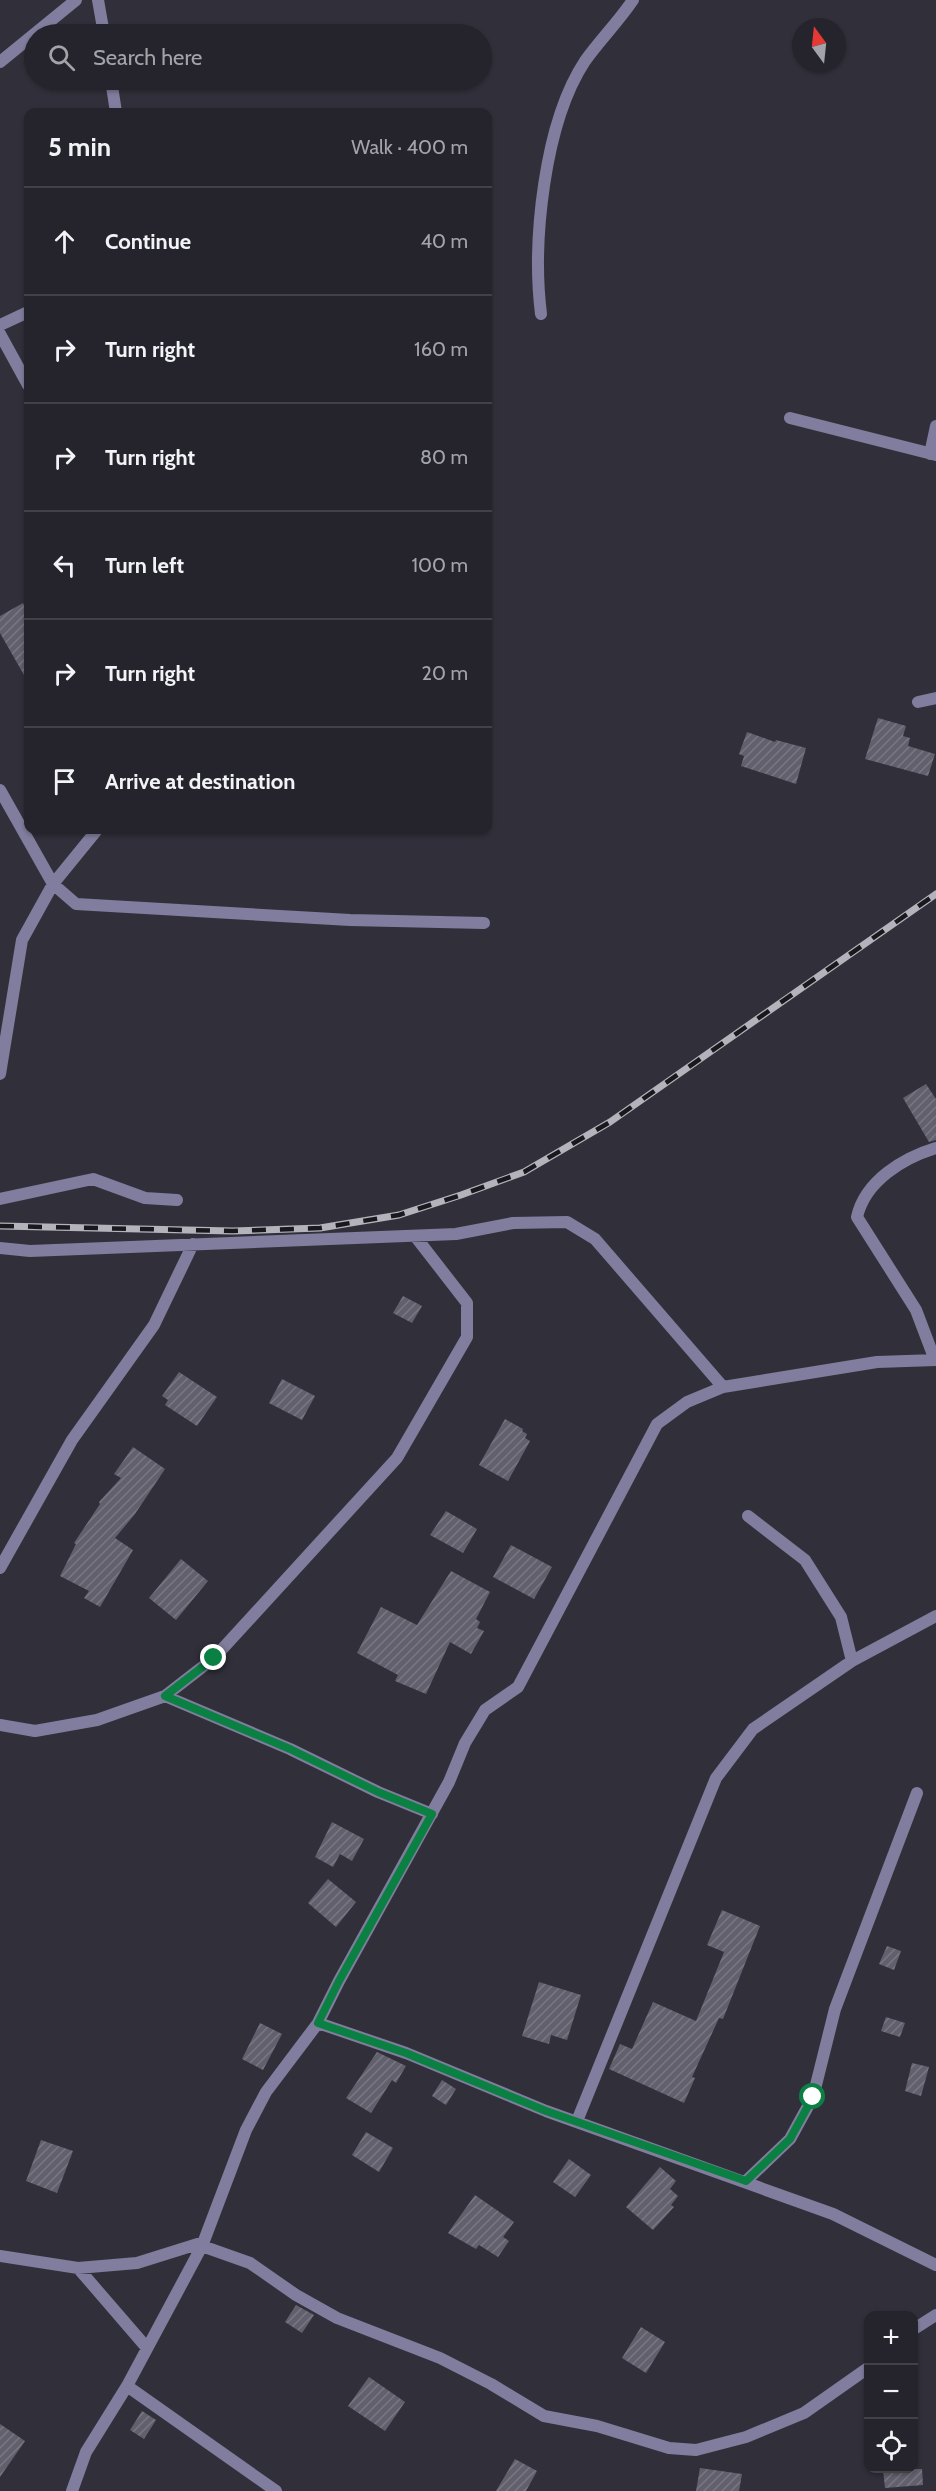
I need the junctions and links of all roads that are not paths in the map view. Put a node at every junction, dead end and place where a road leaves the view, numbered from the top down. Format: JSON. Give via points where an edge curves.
{"nodes":[{"id":1,"x":76,"y":0,"type":"edge"},
{"id":2,"x":98,"y":0,"type":"edge"},
{"id":3,"x":633,"y":0,"type":"edge"},
{"id":4,"x":47,"y":24,"type":"edge"},
{"id":5,"x":102,"y":24,"type":"edge"},
{"id":6,"x":24,"y":42,"type":"edge"},
{"id":7,"x":0,"y":62,"type":"edge"},
{"id":8,"x":113,"y":90,"type":"edge"},
{"id":9,"x":115,"y":108,"type":"edge"},
{"id":10,"x":24,"y":314,"type":"edge"},
{"id":11,"x":541,"y":314,"type":"dead end"},
{"id":12,"x":0,"y":325,"type":"edge"},
{"id":13,"x":0,"y":334,"type":"edge"},
{"id":14,"x":24,"y":378,"type":"edge"},
{"id":15,"x":790,"y":418,"type":"dead end"},
{"id":16,"x":936,"y":426,"type":"edge"},
{"id":17,"x":933,"y":455,"type":"edge"},
{"id":18,"x":936,"y":698,"type":"edge"},
{"id":19,"x":918,"y":702,"type":"dead end"},
{"id":20,"x":0,"y":790,"type":"edge"},
{"id":21,"x":24,"y":833,"type":"edge"},
{"id":22,"x":25,"y":834,"type":"edge"},
{"id":23,"x":94,"y":834,"type":"edge"},
{"id":24,"x":53,"y":884,"type":"junction"},
{"id":25,"x":484,"y":923,"type":"dead end"},
{"id":26,"x":0,"y":1074,"type":"edge"},
{"id":27,"x":936,"y":1148,"type":"edge"},
{"id":28,"x":0,"y":1199,"type":"edge"},
{"id":29,"x":177,"y":1200,"type":"dead end"},
{"id":30,"x":415,"y":1236,"type":"junction"},
{"id":31,"x":193,"y":1244,"type":"junction"},
{"id":32,"x":0,"y":1248,"type":"edge"},
{"id":33,"x":935,"y":1360,"type":"edge"},
{"id":34,"x":723,"y":1388,"type":"junction"},
{"id":35,"x":748,"y":1516,"type":"dead end"},
{"id":36,"x":0,"y":1568,"type":"edge"},
{"id":37,"x":936,"y":1616,"type":"edge"},
{"id":38,"x":852,"y":1661,"type":"junction"},
{"id":39,"x":165,"y":1696,"type":"junction"},
{"id":40,"x":0,"y":1725,"type":"edge"},
{"id":41,"x":917,"y":1793,"type":"dead end"},
{"id":42,"x":432,"y":1814,"type":"junction"},
{"id":43,"x":318,"y":2023,"type":"junction"},
{"id":44,"x":577,"y":2121,"type":"junction"},
{"id":45,"x":746,"y":2181,"type":"junction"},
{"id":46,"x":203,"y":2244,"type":"junction"},
{"id":47,"x":0,"y":2256,"type":"edge"},
{"id":48,"x":936,"y":2265,"type":"edge"},
{"id":49,"x":78,"y":2268,"type":"junction"},
{"id":50,"x":936,"y":2315,"type":"edge"},
{"id":51,"x":918,"y":2326,"type":"edge"},
{"id":52,"x":147,"y":2348,"type":"junction"},
{"id":53,"x":864,"y":2371,"type":"edge"},
{"id":54,"x":127,"y":2386,"type":"junction"},
{"id":55,"x":72,"y":2491,"type":"edge"},
{"id":56,"x":276,"y":2491,"type":"edge"}],
"edges":[{"from":1,"to":4,"type":"street"},
{"from":2,"to":5,"type":"street"},
{"from":3,"to":11,"type":"street","via":[[585,62],[562,111],[540,203],[536,277]]},
{"from":6,"to":7,"type":"street"},
{"from":8,"to":9,"type":"street"},
{"from":10,"to":12,"type":"street"},
{"from":13,"to":14,"type":"street"},
{"from":15,"to":17,"type":"street"},
{"from":16,"to":17,"type":"street"},
{"from":18,"to":19,"type":"street"},
{"from":20,"to":21,"type":"street"},
{"from":22,"to":24,"type":"street"},
{"from":23,"to":24,"type":"street"},
{"from":24,"to":25,"type":"street","via":[[76,904],[350,920]]},
{"from":24,"to":26,"type":"street","via":[[22,940]]},
{"from":27,"to":33,"type":"street","via":[[910,1156],[874,1185],[860,1203],[857,1217],[916,1310]]},
{"from":28,"to":29,"type":"street","via":[[93,1179],[145,1198]]},
{"from":30,"to":31,"type":"street"},
{"from":30,"to":34,"type":"street","via":[[456,1234],[513,1223],[567,1222],[595,1239]]},
{"from":30,"to":39,"type":"street","via":[[467,1303],[467,1338],[398,1458],[214,1658]]},
{"from":31,"to":32,"type":"street","via":[[30,1251]]},
{"from":31,"to":36,"type":"street","via":[[154,1325],[72,1440]]},
{"from":33,"to":34,"type":"street","via":[[877,1362]]},
{"from":34,"to":42,"type":"street","via":[[687,1402],[657,1424],[518,1686],[485,1710]]},
{"from":35,"to":38,"type":"street","via":[[805,1560],[841,1617]]},
{"from":37,"to":38,"type":"street"},
{"from":38,"to":44,"type":"street","via":[[753,1729],[716,1778]]},
{"from":39,"to":40,"type":"street","via":[[97,1720],[35,1731]]},
{"from":39,"to":42,"type":"street"},
{"from":41,"to":45,"type":"street","via":[[835,2009],[813,2097],[790,2139]]},
{"from":42,"to":43,"type":"street"},
{"from":43,"to":44,"type":"street","via":[[406,2053]]},
{"from":43,"to":46,"type":"street","via":[[266,2092],[246,2130]]},
{"from":44,"to":45,"type":"street"},
{"from":45,"to":48,"type":"street","via":[[833,2214]]},
{"from":46,"to":49,"type":"street","via":[[137,2263]]},
{"from":46,"to":52,"type":"street"},
{"from":46,"to":53,"type":"street","via":[[250,2263],[337,2318],[440,2358],[544,2416],[597,2426],[669,2448],[696,2450],[746,2437],[804,2413]]},
{"from":47,"to":49,"type":"street"},
{"from":49,"to":52,"type":"street"},
{"from":50,"to":51,"type":"street"},
{"from":52,"to":54,"type":"street"},
{"from":54,"to":55,"type":"street","via":[[86,2452]]},
{"from":54,"to":56,"type":"street"}]}
